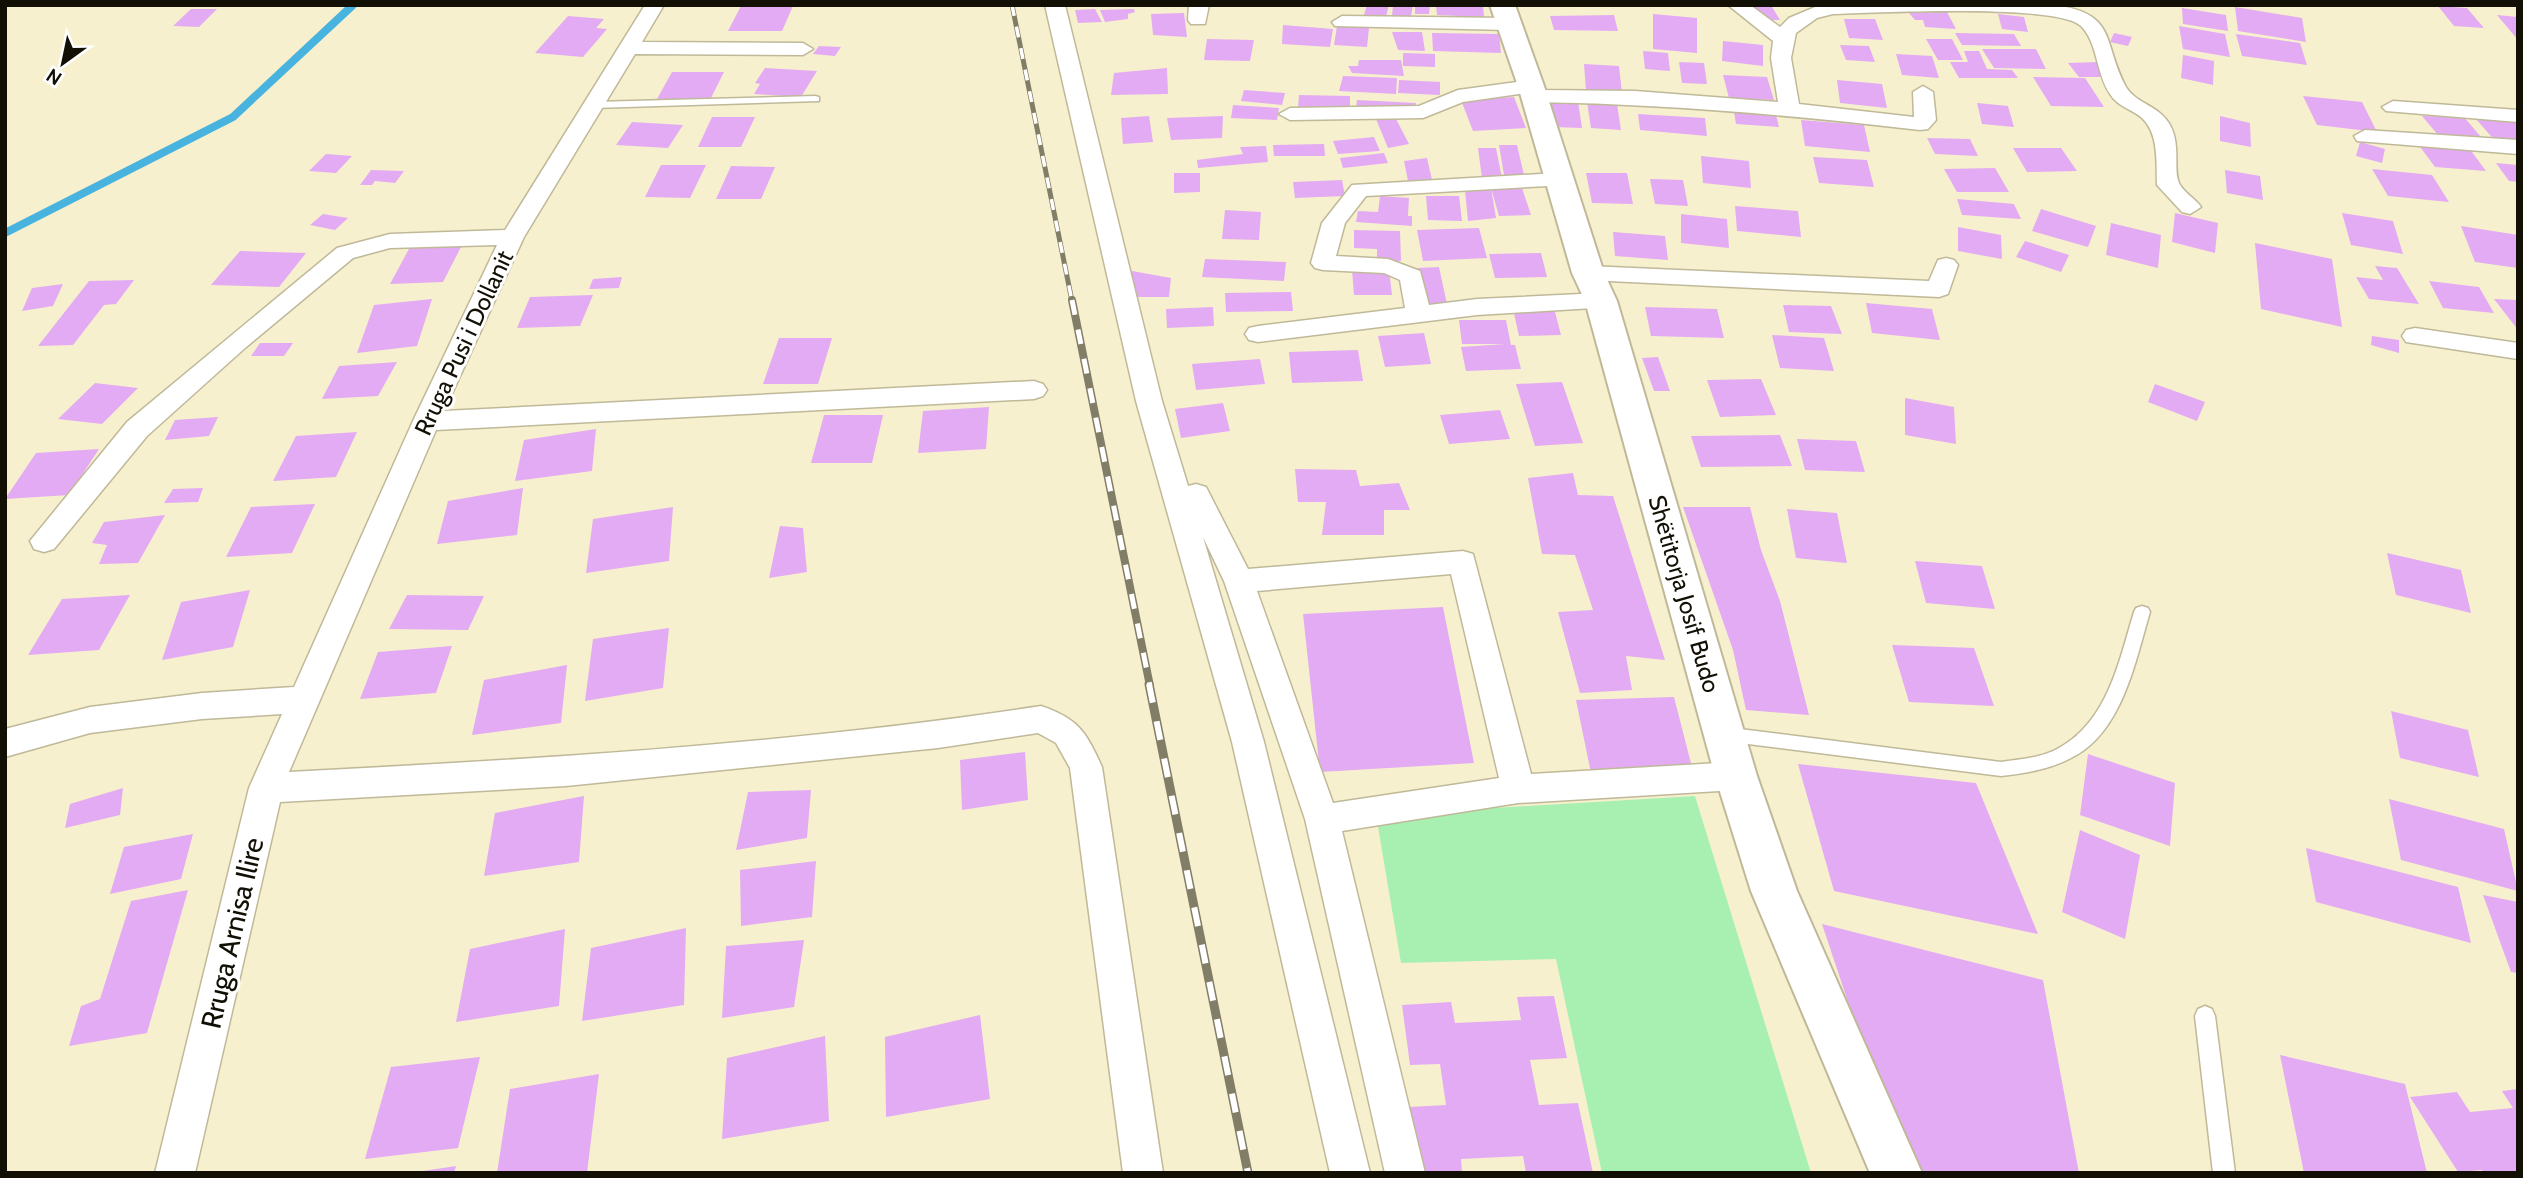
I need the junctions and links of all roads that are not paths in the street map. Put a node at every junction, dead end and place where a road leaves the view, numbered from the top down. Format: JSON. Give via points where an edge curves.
{"nodes":[{"id":1,"x":655,"y":5,"type":"edge"},
{"id":2,"x":1055,"y":5,"type":"edge"},
{"id":3,"x":1737,"y":5,"type":"edge"},
{"id":4,"x":1505,"y":15,"type":"edge"},
{"id":5,"x":1342,"y":22,"type":"dead end"},
{"id":6,"x":1782,"y":38,"type":"junction"},
{"id":7,"x":629,"y":48,"type":"junction"},
{"id":8,"x":803,"y":49,"type":"dead end"},
{"id":9,"x":1533,"y":91,"type":"junction"},
{"id":10,"x":1923,"y":92,"type":"dead end"},
{"id":11,"x":815,"y":99,"type":"dead end"},
{"id":12,"x":594,"y":105,"type":"junction"},
{"id":13,"x":2393,"y":107,"type":"dead end"},
{"id":14,"x":1790,"y":109,"type":"junction"},
{"id":15,"x":1290,"y":114,"type":"dead end"},
{"id":16,"x":2518,"y":116,"type":"edge"},
{"id":17,"x":2365,"y":136,"type":"dead end"},
{"id":18,"x":2518,"y":147,"type":"edge"},
{"id":19,"x":1558,"y":180,"type":"junction"},
{"id":20,"x":2190,"y":208,"type":"dead end"},
{"id":21,"x":512,"y":237,"type":"junction"},
{"id":22,"x":1946,"y":265,"type":"dead end"},
{"id":23,"x":1594,"y":287,"type":"junction"},
{"id":24,"x":1419,"y":314,"type":"junction"},
{"id":25,"x":1258,"y":334,"type":"dead end"},
{"id":26,"x":2415,"y":336,"type":"dead end"},
{"id":27,"x":2518,"y":351,"type":"edge"},
{"id":28,"x":1034,"y":390,"type":"dead end"},
{"id":29,"x":426,"y":421,"type":"junction"},
{"id":30,"x":1196,"y":494,"type":"dead end"},
{"id":31,"x":44,"y":541,"type":"dead end"},
{"id":32,"x":1239,"y":581,"type":"junction"},
{"id":33,"x":2142,"y":612,"type":"dead end"},
{"id":34,"x":304,"y":699,"type":"junction"},
{"id":35,"x":1724,"y":733,"type":"junction"},
{"id":36,"x":5,"y":743,"type":"edge"},
{"id":37,"x":1736,"y":776,"type":"junction"},
{"id":38,"x":266,"y":788,"type":"junction"},
{"id":39,"x":1518,"y":789,"type":"junction"},
{"id":40,"x":1322,"y":819,"type":"junction"},
{"id":41,"x":2205,"y":1016,"type":"dead end"},
{"id":42,"x":175,"y":1173,"type":"edge"},
{"id":43,"x":1143,"y":1173,"type":"edge"},
{"id":44,"x":1350,"y":1173,"type":"edge"},
{"id":45,"x":1405,"y":1173,"type":"edge"},
{"id":46,"x":1896,"y":1173,"type":"edge"},
{"id":47,"x":2224,"y":1173,"type":"edge"}],
"edges":[{"from":1,"to":7,"type":"street","name":"Rruga Pusi i Dollanit"},
{"from":2,"to":44,"type":"street","via":[[1149,401],[1248,741]]},
{"from":3,"to":6,"type":"street"},
{"from":4,"to":5,"type":"street"},
{"from":4,"to":9,"type":"main road","name":"Shëtitorja Josif Budo"},
{"from":6,"to":14,"type":"street","via":[[1779,49]]},
{"from":6,"to":20,"type":"street","via":[[1811,11],[1832,8],[1995,7],[2080,16],[2088,22],[2119,91],[2159,121],[2164,131],[2168,186]]},
{"from":7,"to":8,"type":"street"},
{"from":7,"to":12,"type":"street","name":"Rruga Pusi i Dollanit"},
{"from":9,"to":14,"type":"street"},
{"from":9,"to":15,"type":"street","via":[[1458,96],[1423,112]]},
{"from":9,"to":19,"type":"main road","name":"Shëtitorja Josif Budo"},
{"from":10,"to":14,"type":"street","via":[[1925,120],[1920,124]]},
{"from":11,"to":12,"type":"lane"},
{"from":12,"to":21,"type":"street","name":"Rruga Pusi i Dollanit"},
{"from":13,"to":16,"type":"street"},
{"from":17,"to":18,"type":"street"},
{"from":19,"to":23,"type":"main road","name":"Shëtitorja Josif Budo"},
{"from":19,"to":24,"type":"street","via":[[1360,190],[1341,207],[1329,229],[1323,263],[1388,266],[1411,276]]},
{"from":21,"to":29,"type":"street","name":"Rruga Pusi i Dollanit"},
{"from":21,"to":31,"type":"street","via":[[390,241],[345,253],[137,429]]},
{"from":22,"to":23,"type":"street","via":[[1939,289]]},
{"from":23,"to":24,"type":"street"},
{"from":23,"to":35,"type":"main road","name":"Shëtitorja Josif Budo"},
{"from":24,"to":25,"type":"street"},
{"from":26,"to":27,"type":"street"},
{"from":28,"to":29,"type":"street"},
{"from":29,"to":34,"type":"street","name":"Rruga Pusi i Dollanit"},
{"from":30,"to":32,"type":"street"},
{"from":32,"to":39,"type":"street","via":[[1463,562]]},
{"from":32,"to":40,"type":"street"},
{"from":33,"to":35,"type":"lane","via":[[2110,708],[2096,732],[2033,766],[2001,769]]},
{"from":34,"to":36,"type":"street","via":[[90,720]]},
{"from":34,"to":38,"type":"street","name":"Rruga Arnisa Ilire"},
{"from":35,"to":37,"type":"main road","name":"Shëtitorja Josif Budo"},
{"from":37,"to":39,"type":"street"},
{"from":37,"to":46,"type":"main road","name":"Shëtitorja Josif Budo","via":[[1774,891]]},
{"from":38,"to":42,"type":"street","name":"Rruga Arnisa Ilire"},
{"from":38,"to":43,"type":"street","via":[[580,771],[938,736],[1041,719],[1067,733],[1086,767]]},
{"from":39,"to":40,"type":"street"},
{"from":40,"to":45,"type":"street"},
{"from":41,"to":47,"type":"lane"}]}
